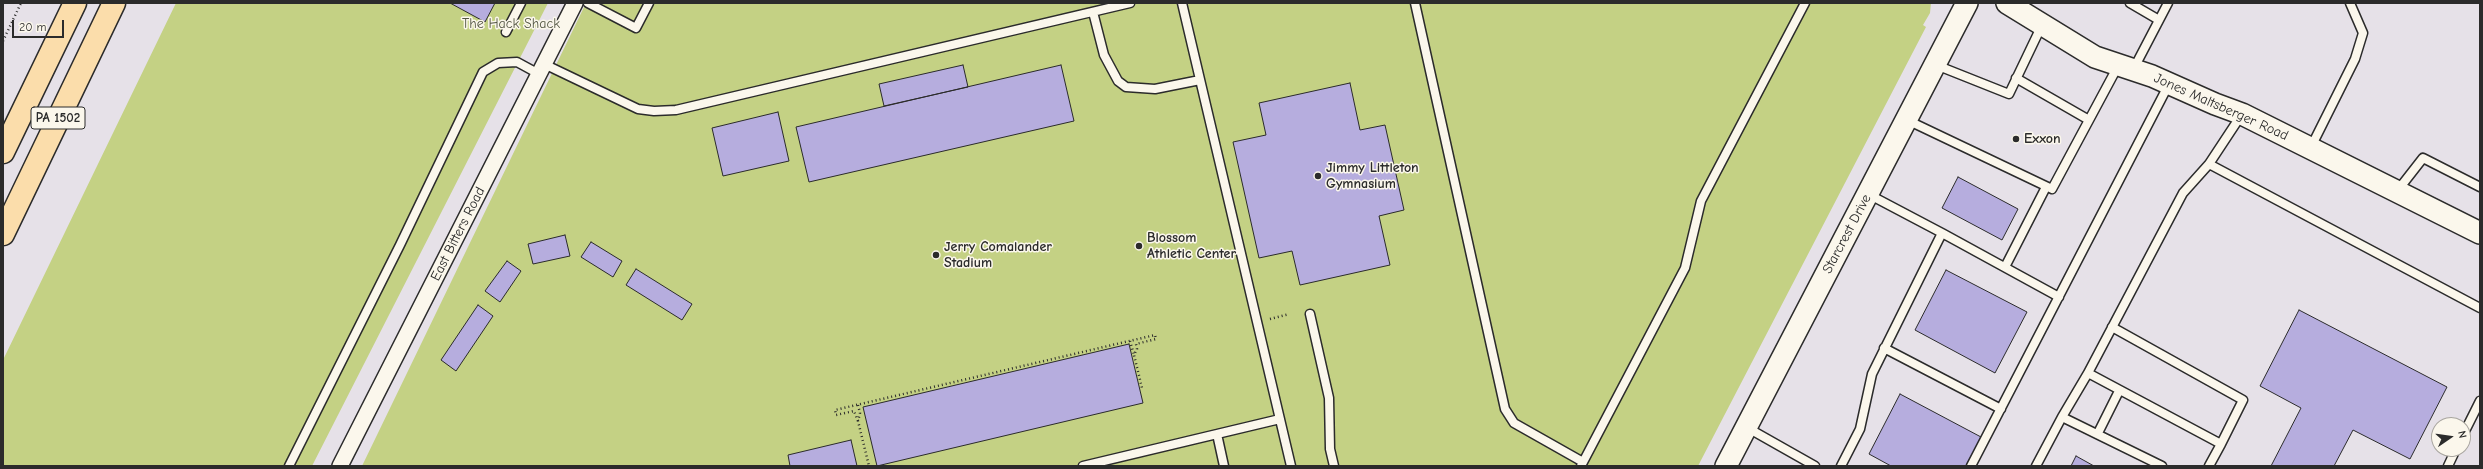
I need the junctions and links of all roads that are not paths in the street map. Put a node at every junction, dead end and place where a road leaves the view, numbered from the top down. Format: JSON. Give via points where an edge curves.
{"nodes":[{"id":1,"x":75,"y":3,"type":"edge"},
{"id":2,"x":114,"y":3,"type":"edge"},
{"id":3,"x":521,"y":3,"type":"edge"},
{"id":4,"x":575,"y":3,"type":"edge"},
{"id":5,"x":588,"y":3,"type":"edge"},
{"id":6,"x":648,"y":3,"type":"edge"},
{"id":7,"x":1130,"y":3,"type":"edge"},
{"id":8,"x":1182,"y":3,"type":"edge"},
{"id":9,"x":1415,"y":3,"type":"edge"},
{"id":10,"x":1805,"y":3,"type":"edge"},
{"id":11,"x":1967,"y":3,"type":"edge"},
{"id":12,"x":2007,"y":3,"type":"edge"},
{"id":13,"x":2130,"y":3,"type":"edge"},
{"id":14,"x":2168,"y":3,"type":"edge"},
{"id":15,"x":2350,"y":3,"type":"edge"},
{"id":16,"x":1093,"y":12,"type":"junction"},
{"id":17,"x":2159,"y":20,"type":"junction"},
{"id":18,"x":2042,"y":25,"type":"junction"},
{"id":19,"x":506,"y":32,"type":"dead end"},
{"id":20,"x":1935,"y":65,"type":"junction"},
{"id":21,"x":2125,"y":68,"type":"junction"},
{"id":22,"x":541,"y":69,"type":"junction"},
{"id":23,"x":2016,"y":78,"type":"junction"},
{"id":24,"x":1200,"y":80,"type":"junction"},
{"id":25,"x":2169,"y":84,"type":"junction"},
{"id":26,"x":2242,"y":114,"type":"junction"},
{"id":27,"x":1906,"y":120,"type":"junction"},
{"id":28,"x":2089,"y":120,"type":"junction"},
{"id":29,"x":2311,"y":148,"type":"junction"},
{"id":30,"x":3,"y":152,"type":"edge"},
{"id":31,"x":2209,"y":164,"type":"junction"},
{"id":32,"x":2046,"y":187,"type":"junction"},
{"id":33,"x":2480,"y":187,"type":"edge"},
{"id":34,"x":2397,"y":191,"type":"junction"},
{"id":35,"x":1868,"y":194,"type":"junction"},
{"id":36,"x":1942,"y":232,"type":"junction"},
{"id":37,"x":2480,"y":233,"type":"edge"},
{"id":38,"x":3,"y":234,"type":"edge"},
{"id":39,"x":2005,"y":267,"type":"junction"},
{"id":40,"x":2059,"y":297,"type":"junction"},
{"id":41,"x":2480,"y":308,"type":"edge"},
{"id":42,"x":1310,"y":314,"type":"dead end"},
{"id":43,"x":2112,"y":327,"type":"junction"},
{"id":44,"x":1884,"y":348,"type":"junction"},
{"id":45,"x":2088,"y":373,"type":"junction"},
{"id":46,"x":2119,"y":391,"type":"junction"},
{"id":47,"x":2480,"y":401,"type":"edge"},
{"id":48,"x":2001,"y":409,"type":"junction"},
{"id":49,"x":2062,"y":417,"type":"junction"},
{"id":50,"x":1280,"y":419,"type":"junction"},
{"id":51,"x":2471,"y":419,"type":"edge"},
{"id":52,"x":1746,"y":427,"type":"junction"},
{"id":53,"x":2098,"y":433,"type":"junction"},
{"id":54,"x":1217,"y":434,"type":"junction"},
{"id":55,"x":2221,"y":444,"type":"junction"},
{"id":56,"x":1582,"y":464,"type":"edge"},
{"id":57,"x":289,"y":466,"type":"edge"},
{"id":58,"x":340,"y":466,"type":"edge"},
{"id":59,"x":1083,"y":466,"type":"edge"},
{"id":60,"x":1224,"y":466,"type":"edge"},
{"id":61,"x":1291,"y":466,"type":"edge"},
{"id":62,"x":1334,"y":466,"type":"edge"},
{"id":63,"x":1726,"y":466,"type":"edge"},
{"id":64,"x":1815,"y":466,"type":"edge"},
{"id":65,"x":1841,"y":466,"type":"edge"},
{"id":66,"x":1971,"y":466,"type":"edge"},
{"id":67,"x":2036,"y":466,"type":"edge"},
{"id":68,"x":2162,"y":466,"type":"edge"},
{"id":69,"x":2209,"y":466,"type":"edge"}],
"edges":[{"from":1,"to":30,"type":"highway","number":"PA 1502"},
{"from":2,"to":38,"type":"highway","number":"PA 1502"},
{"from":3,"to":19,"type":"lane"},
{"from":4,"to":22,"type":"street","name":"East Bitters Road"},
{"from":5,"to":6,"type":"lane","via":[[636,28]]},
{"from":7,"to":16,"type":"lane"},
{"from":8,"to":24,"type":"lane"},
{"from":9,"to":56,"type":"lane","via":[[1505,409],[1514,423]]},
{"from":10,"to":56,"type":"lane","via":[[1701,201],[1685,268]]},
{"from":11,"to":20,"type":"main road","name":"Starcrest Drive"},
{"from":12,"to":18,"type":"main road","name":"Jones Maltsberger Road"},
{"from":13,"to":17,"type":"lane"},
{"from":14,"to":17,"type":"lane"},
{"from":15,"to":29,"type":"lane","via":[[2363,33],[2355,59]]},
{"from":16,"to":22,"type":"lane","via":[[676,110],[654,112],[638,109]]},
{"from":16,"to":24,"type":"lane","via":[[1104,55],[1118,81],[1126,87],[1154,89]]},
{"from":17,"to":21,"type":"lane"},
{"from":18,"to":21,"type":"main road","name":"Jones Maltsberger Road","via":[[2095,57]]},
{"from":18,"to":23,"type":"lane"},
{"from":20,"to":23,"type":"lane","via":[[2009,94]]},
{"from":20,"to":27,"type":"main road","name":"Starcrest Drive"},
{"from":21,"to":25,"type":"main road","name":"Jones Maltsberger Road"},
{"from":21,"to":28,"type":"lane"},
{"from":22,"to":57,"type":"lane","via":[[517,62],[498,63],[484,72]]},
{"from":22,"to":58,"type":"street","name":"East Bitters Road"},
{"from":23,"to":28,"type":"lane"},
{"from":24,"to":50,"type":"lane"},
{"from":25,"to":26,"type":"main road","name":"Jones Maltsberger Road"},
{"from":25,"to":40,"type":"lane"},
{"from":26,"to":29,"type":"main road","name":"Jones Maltsberger Road"},
{"from":26,"to":31,"type":"lane"},
{"from":27,"to":32,"type":"lane"},
{"from":27,"to":35,"type":"main road","name":"Starcrest Drive"},
{"from":28,"to":32,"type":"lane","via":[[2052,190]]},
{"from":29,"to":34,"type":"main road","name":"Jones Maltsberger Road"},
{"from":31,"to":41,"type":"lane"},
{"from":31,"to":43,"type":"lane","via":[[2183,193]]},
{"from":32,"to":39,"type":"lane"},
{"from":33,"to":34,"type":"lane","via":[[2423,158]]},
{"from":34,"to":37,"type":"main road","name":"Jones Maltsberger Road"},
{"from":35,"to":36,"type":"lane"},
{"from":35,"to":52,"type":"main road","name":"Starcrest Drive"},
{"from":36,"to":39,"type":"lane"},
{"from":36,"to":44,"type":"lane"},
{"from":39,"to":40,"type":"lane"},
{"from":40,"to":48,"type":"lane"},
{"from":42,"to":62,"type":"lane","via":[[1329,398],[1330,449]]},
{"from":43,"to":45,"type":"lane"},
{"from":43,"to":55,"type":"lane","via":[[2243,400]]},
{"from":44,"to":48,"type":"lane"},
{"from":44,"to":65,"type":"lane","via":[[1872,374],[1860,429]]},
{"from":45,"to":46,"type":"lane"},
{"from":45,"to":49,"type":"lane"},
{"from":46,"to":53,"type":"lane"},
{"from":46,"to":55,"type":"lane"},
{"from":47,"to":51,"type":"lane"},
{"from":48,"to":66,"type":"lane"},
{"from":49,"to":53,"type":"lane"},
{"from":49,"to":67,"type":"lane"},
{"from":50,"to":54,"type":"lane"},
{"from":50,"to":61,"type":"lane"},
{"from":52,"to":63,"type":"main road","name":"Starcrest Drive"},
{"from":52,"to":64,"type":"lane"},
{"from":53,"to":68,"type":"lane"},
{"from":54,"to":59,"type":"lane"},
{"from":54,"to":60,"type":"lane"},
{"from":55,"to":69,"type":"lane"}]}
